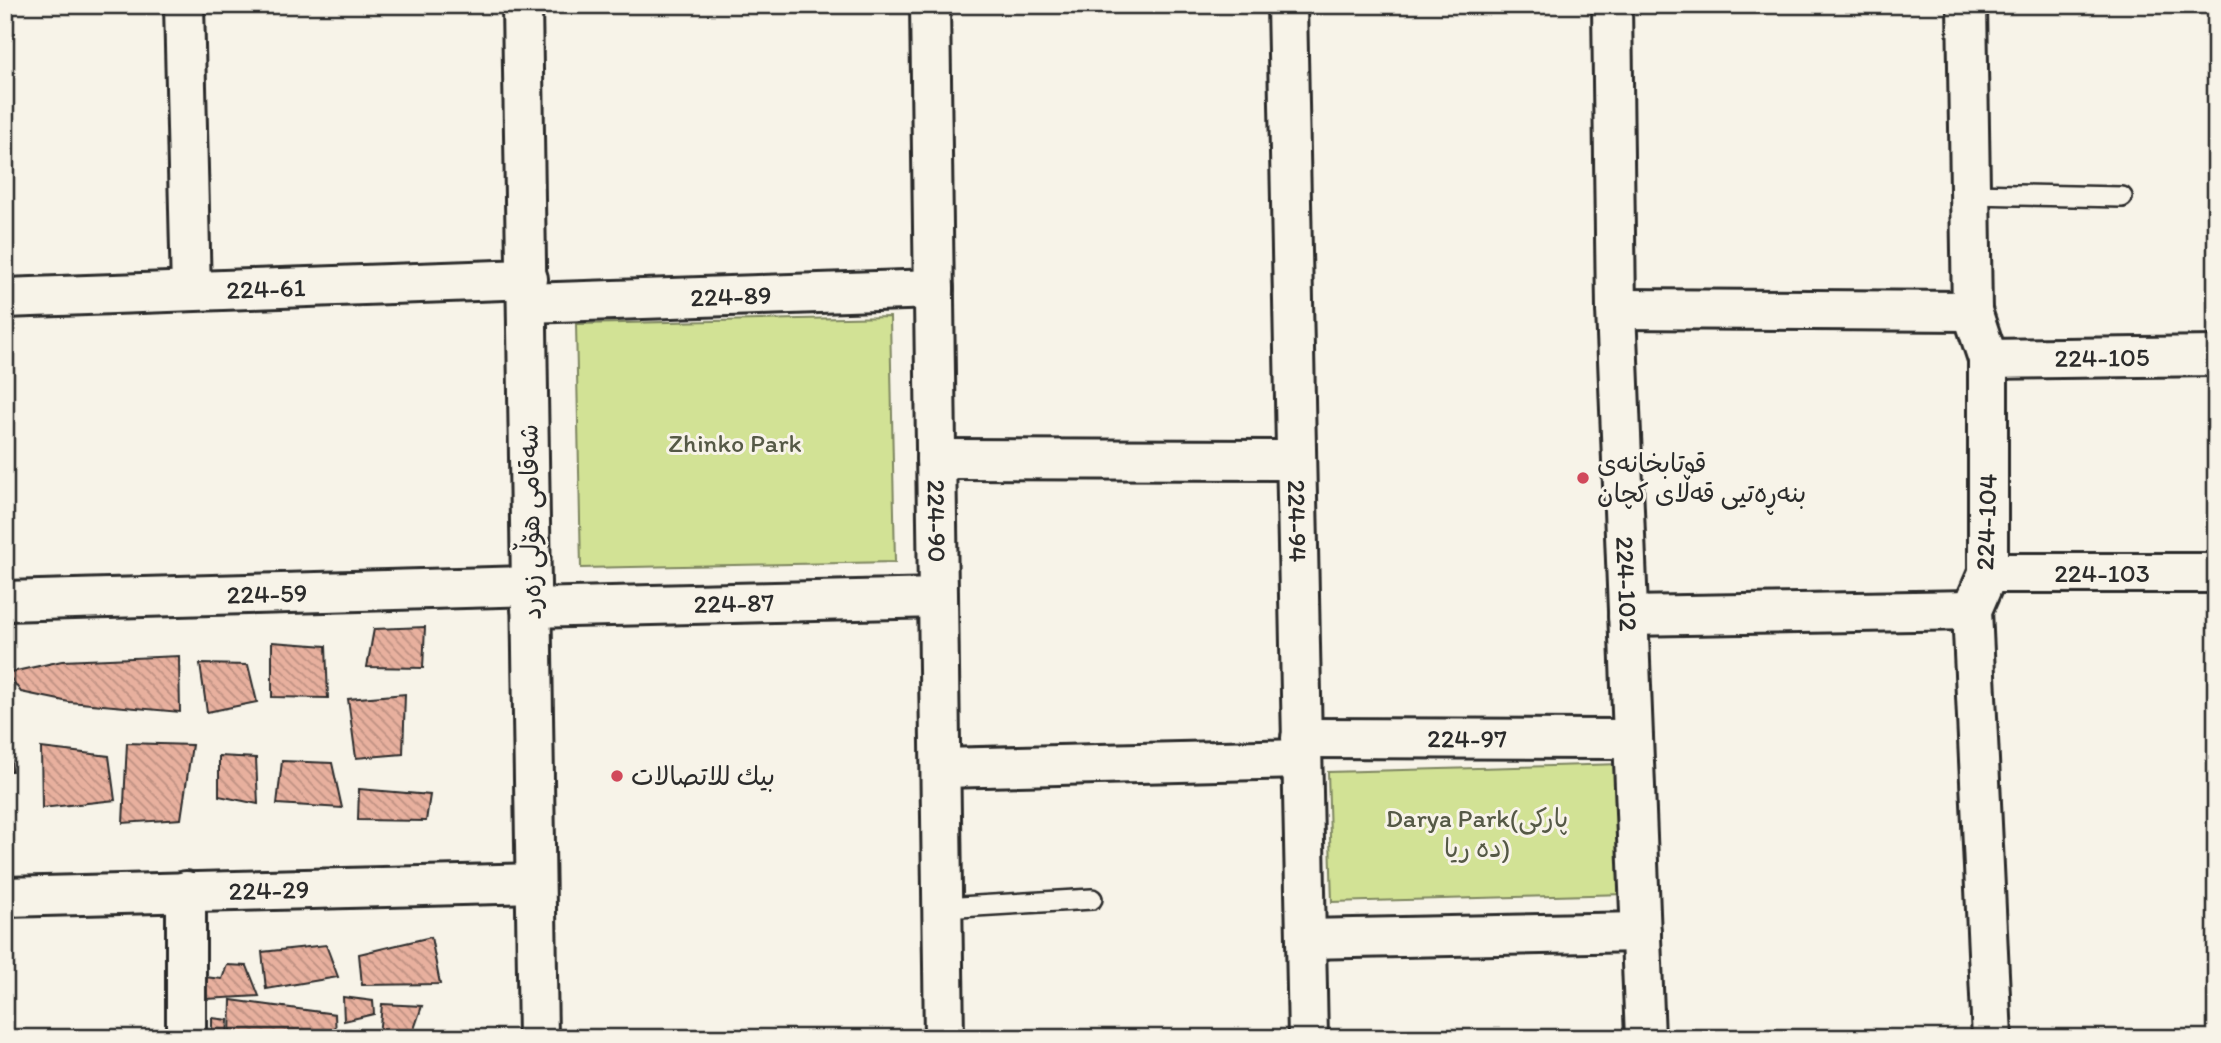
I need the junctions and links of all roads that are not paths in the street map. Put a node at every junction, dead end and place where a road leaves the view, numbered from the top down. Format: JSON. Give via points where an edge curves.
{"nodes":[{"id":1,"x":184,"y":5,"type":"edge"},
{"id":2,"x":522,"y":5,"type":"edge"},
{"id":3,"x":930,"y":5,"type":"edge"},
{"id":4,"x":1287,"y":5,"type":"edge"},
{"id":5,"x":1612,"y":5,"type":"edge"},
{"id":6,"x":1967,"y":5,"type":"edge"},
{"id":7,"x":1970,"y":194,"type":"junction"},
{"id":8,"x":2122,"y":197,"type":"dead end"},
{"id":9,"x":934,"y":289,"type":"junction"},
{"id":10,"x":191,"y":291,"type":"junction"},
{"id":11,"x":528,"y":291,"type":"junction"},
{"id":12,"x":5,"y":298,"type":"edge"},
{"id":13,"x":1616,"y":309,"type":"junction"},
{"id":14,"x":1972,"y":311,"type":"junction"},
{"id":15,"x":2216,"y":356,"type":"edge"},
{"id":16,"x":1988,"y":359,"type":"junction"},
{"id":17,"x":936,"y":459,"type":"junction"},
{"id":18,"x":1296,"y":460,"type":"junction"},
{"id":19,"x":1988,"y":573,"type":"junction"},
{"id":20,"x":2216,"y":573,"type":"edge"},
{"id":21,"x":531,"y":597,"type":"junction"},
{"id":22,"x":939,"y":598,"type":"junction"},
{"id":23,"x":5,"y":601,"type":"edge"},
{"id":24,"x":1972,"y":610,"type":"junction"},
{"id":25,"x":1628,"y":616,"type":"junction"},
{"id":26,"x":1633,"y":739,"type":"junction"},
{"id":27,"x":1302,"y":748,"type":"junction"},
{"id":28,"x":941,"y":768,"type":"junction"},
{"id":29,"x":534,"y":883,"type":"junction"},
{"id":30,"x":186,"y":891,"type":"junction"},
{"id":31,"x":5,"y":897,"type":"edge"},
{"id":32,"x":1092,"y":899,"type":"dead end"},
{"id":33,"x":943,"y":908,"type":"junction"},
{"id":34,"x":1641,"y":932,"type":"junction"},
{"id":35,"x":1306,"y":939,"type":"junction"},
{"id":36,"x":186,"y":1038,"type":"edge"},
{"id":37,"x":538,"y":1038,"type":"edge"},
{"id":38,"x":944,"y":1038,"type":"edge"},
{"id":39,"x":1307,"y":1038,"type":"edge"},
{"id":40,"x":1645,"y":1038,"type":"edge"},
{"id":41,"x":1992,"y":1038,"type":"edge"}],
"edges":[{"from":1,"to":10,"type":"street"},
{"from":2,"to":11,"type":"street","name":"شەقامی هۆڵی زەرد"},
{"from":3,"to":9,"type":"street","name":"224-90"},
{"from":4,"to":18,"type":"street","name":"224-94"},
{"from":5,"to":13,"type":"street","name":"224-102"},
{"from":6,"to":7,"type":"street","name":"224-104"},
{"from":7,"to":8,"type":"lane"},
{"from":7,"to":14,"type":"street","name":"224-104"},
{"from":9,"to":11,"type":"street","name":"224-89"},
{"from":9,"to":17,"type":"street","name":"224-90"},
{"from":10,"to":11,"type":"street","name":"224-61"},
{"from":10,"to":12,"type":"street","name":"224-61"},
{"from":11,"to":21,"type":"street","name":"شەقامی هۆڵی زەرد"},
{"from":13,"to":14,"type":"street"},
{"from":13,"to":25,"type":"street","name":"224-102"},
{"from":14,"to":16,"type":"street","name":"224-104"},
{"from":15,"to":16,"type":"street","name":"224-105"},
{"from":16,"to":19,"type":"street","name":"224-104"},
{"from":17,"to":18,"type":"street"},
{"from":17,"to":22,"type":"street","name":"224-90"},
{"from":18,"to":27,"type":"street","name":"224-94"},
{"from":19,"to":20,"type":"street","name":"224-103"},
{"from":19,"to":24,"type":"street","name":"224-104"},
{"from":21,"to":22,"type":"street","name":"224-87"},
{"from":21,"to":23,"type":"street","name":"224-59"},
{"from":21,"to":29,"type":"street","name":"شەقامی هۆڵی زەرد"},
{"from":22,"to":28,"type":"street","name":"224-90"},
{"from":24,"to":25,"type":"street"},
{"from":24,"to":41,"type":"street","name":"224-104"},
{"from":25,"to":26,"type":"street","name":"224-102"},
{"from":26,"to":27,"type":"street","name":"224-97"},
{"from":26,"to":34,"type":"street","name":"224-102"},
{"from":27,"to":28,"type":"street","name":"224-97"},
{"from":27,"to":35,"type":"street","name":"224-94"},
{"from":28,"to":33,"type":"street","name":"224-90"},
{"from":29,"to":30,"type":"street","name":"224-29"},
{"from":29,"to":37,"type":"street","name":"شەقامی هۆڵی زەرد"},
{"from":30,"to":31,"type":"street","name":"224-29"},
{"from":30,"to":36,"type":"street"},
{"from":32,"to":33,"type":"lane"},
{"from":33,"to":38,"type":"street","name":"224-90"},
{"from":34,"to":35,"type":"street"},
{"from":34,"to":40,"type":"street","name":"224-102"},
{"from":35,"to":39,"type":"street","name":"224-94"}]}
